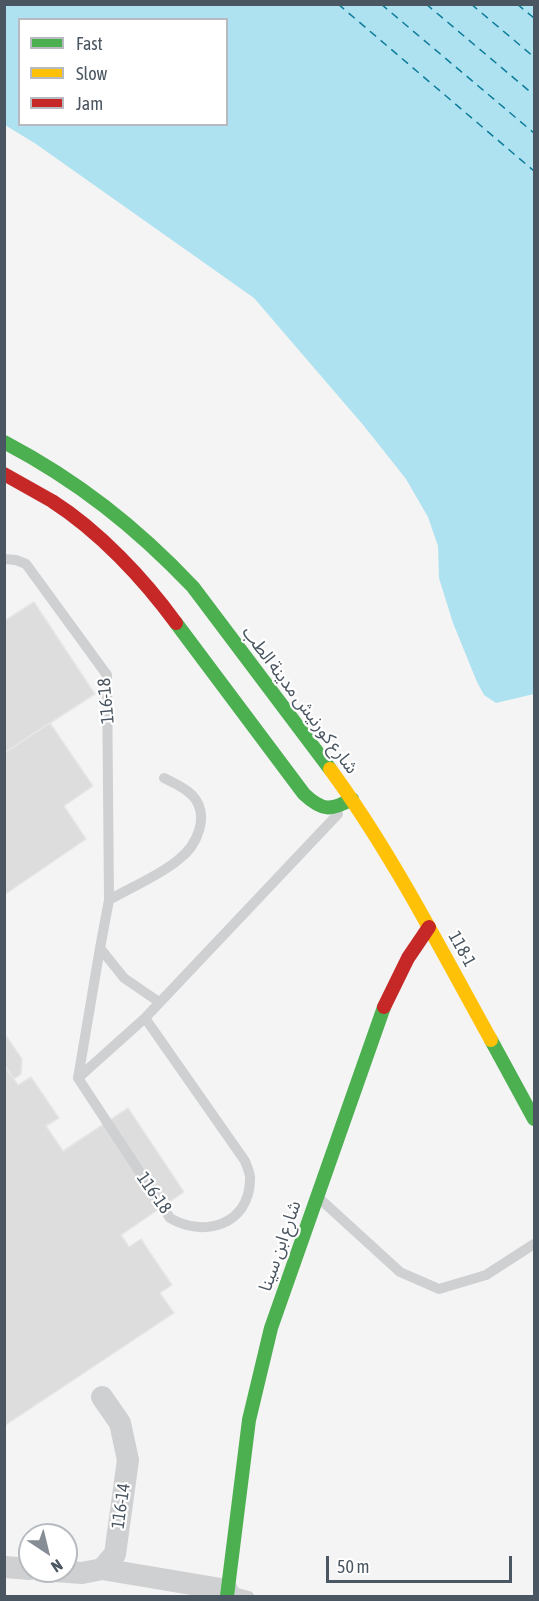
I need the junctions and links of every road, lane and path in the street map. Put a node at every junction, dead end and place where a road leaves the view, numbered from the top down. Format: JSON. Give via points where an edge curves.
{"nodes":[{"id":1,"x":4,"y":442,"type":"edge"},
{"id":2,"x":4,"y":474,"type":"edge"},
{"id":3,"x":4,"y":559,"type":"edge"},
{"id":4,"x":164,"y":778,"type":"dead end"},
{"id":5,"x":352,"y":799,"type":"junction"},
{"id":6,"x":109,"y":900,"type":"junction"},
{"id":7,"x":429,"y":927,"type":"junction"},
{"id":8,"x":100,"y":948,"type":"junction"},
{"id":9,"x":159,"y":1002,"type":"junction"},
{"id":10,"x":145,"y":1018,"type":"junction"},
{"id":11,"x":78,"y":1078,"type":"junction"},
{"id":12,"x":534,"y":1119,"type":"edge"},
{"id":13,"x":317,"y":1196,"type":"junction"},
{"id":14,"x":534,"y":1244,"type":"edge"},
{"id":15,"x":102,"y":1397,"type":"dead end"},
{"id":16,"x":102,"y":1569,"type":"junction"},
{"id":17,"x":78,"y":1573,"type":"edge"},
{"id":18,"x":227,"y":1593,"type":"edge"},
{"id":19,"x":249,"y":1596,"type":"edge"}],
"edges":[{"from":1,"to":5,"type":"street","name":"شارع كورنيش مدينة الطب","via":[[73,480],[165,557],[193,587]]},
{"from":2,"to":5,"type":"street","name":"شارع كورنيش مدينة الطب","via":[[70,515],[126,564],[168,612],[313,803],[322,809],[334,808]]},
{"from":3,"to":6,"type":"lane","name":"116-18","via":[[26,564],[106,675]]},
{"from":4,"to":6,"type":"lane","via":[[194,796],[201,813],[200,833],[178,861]]},
{"from":5,"to":7,"type":"street","name":"118-1"},
{"from":5,"to":9,"type":"lane"},
{"from":6,"to":8,"type":"lane","name":"116-18"},
{"from":7,"to":12,"type":"street","name":"118-1"},
{"from":7,"to":13,"type":"street","name":"شارع ابن سينا","via":[[408,958],[380,1016]]},
{"from":8,"to":9,"type":"lane","via":[[124,978]]},
{"from":8,"to":11,"type":"lane","name":"116-18"},
{"from":9,"to":10,"type":"lane"},
{"from":10,"to":11,"type":"lane"},
{"from":10,"to":11,"type":"lane","name":"116-18","via":[[245,1161],[251,1178],[248,1197],[237,1214],[223,1224],[204,1228],[184,1226],[170,1218]]},
{"from":13,"to":14,"type":"lane","via":[[400,1272],[439,1288],[486,1275]]},
{"from":13,"to":18,"type":"street","name":"شارع ابن سينا","via":[[259,1374],[242,1467]]},
{"from":15,"to":16,"type":"street","name":"116-14","via":[[120,1423],[128,1460],[115,1554]]},
{"from":16,"to":17,"type":"street"},
{"from":16,"to":18,"type":"street"},
{"from":18,"to":19,"type":"lane"}]}
